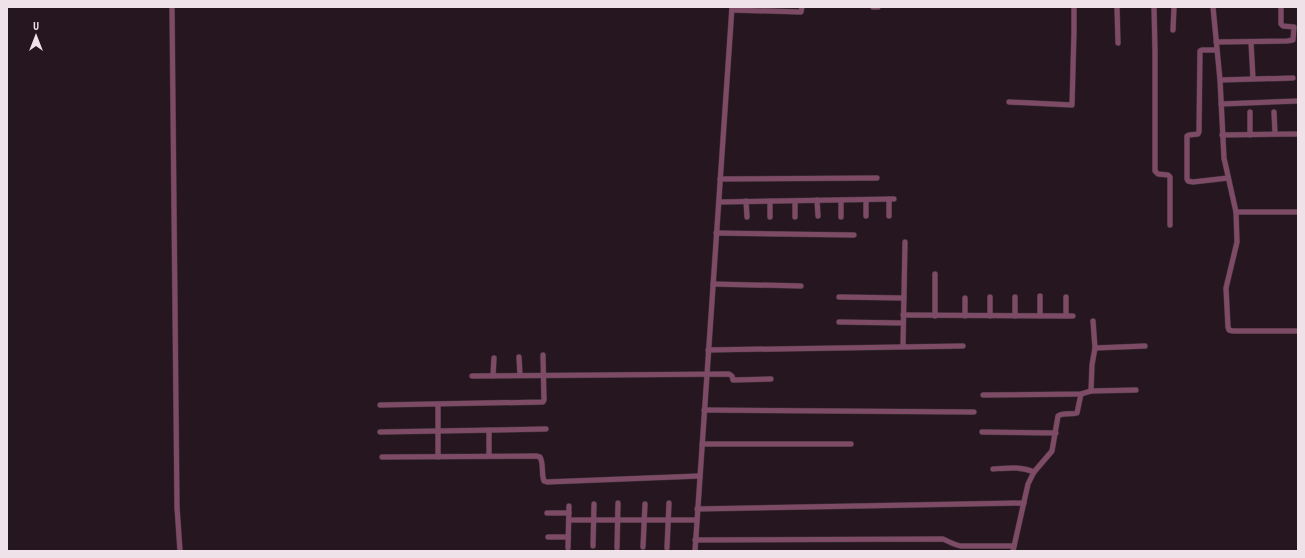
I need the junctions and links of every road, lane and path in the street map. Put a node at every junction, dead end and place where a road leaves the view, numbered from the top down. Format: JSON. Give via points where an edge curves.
{"nodes":[{"id":1,"x":172,"y":7,"type":"edge"},
{"id":2,"x":802,"y":7,"type":"edge"},
{"id":3,"x":873,"y":7,"type":"edge"},
{"id":4,"x":878,"y":7,"type":"edge"},
{"id":5,"x":1074,"y":7,"type":"edge"},
{"id":6,"x":1117,"y":7,"type":"edge"},
{"id":7,"x":1154,"y":7,"type":"edge"},
{"id":8,"x":1174,"y":7,"type":"edge"},
{"id":9,"x":1213,"y":7,"type":"edge"},
{"id":10,"x":1281,"y":7,"type":"edge"},
{"id":11,"x":732,"y":8,"type":"edge"},
{"id":12,"x":1173,"y":30,"type":"dead end"},
{"id":13,"x":1216,"y":42,"type":"junction"},
{"id":14,"x":1251,"y":42,"type":"junction"},
{"id":15,"x":1118,"y":43,"type":"dead end"},
{"id":16,"x":1217,"y":50,"type":"junction"},
{"id":17,"x":1293,"y":78,"type":"dead end"},
{"id":18,"x":1253,"y":79,"type":"junction"},
{"id":19,"x":1220,"y":80,"type":"junction"},
{"id":20,"x":1298,"y":101,"type":"edge"},
{"id":21,"x":1009,"y":102,"type":"dead end"},
{"id":22,"x":1222,"y":104,"type":"junction"},
{"id":23,"x":1250,"y":112,"type":"dead end"},
{"id":24,"x":1274,"y":112,"type":"dead end"},
{"id":25,"x":1250,"y":134,"type":"junction"},
{"id":26,"x":1274,"y":134,"type":"junction"},
{"id":27,"x":1298,"y":134,"type":"edge"},
{"id":28,"x":1222,"y":135,"type":"junction"},
{"id":29,"x":877,"y":178,"type":"dead end"},
{"id":30,"x":1228,"y":178,"type":"junction"},
{"id":31,"x":720,"y":179,"type":"junction"},
{"id":32,"x":817,"y":200,"type":"junction"},
{"id":33,"x":841,"y":200,"type":"junction"},
{"id":34,"x":866,"y":200,"type":"junction"},
{"id":35,"x":746,"y":201,"type":"junction"},
{"id":36,"x":770,"y":201,"type":"junction"},
{"id":37,"x":794,"y":201,"type":"junction"},
{"id":38,"x":718,"y":202,"type":"junction"},
{"id":39,"x":1236,"y":212,"type":"junction"},
{"id":40,"x":1298,"y":212,"type":"edge"},
{"id":41,"x":795,"y":216,"type":"dead end"},
{"id":42,"x":818,"y":216,"type":"dead end"},
{"id":43,"x":841,"y":216,"type":"dead end"},
{"id":44,"x":866,"y":216,"type":"dead end"},
{"id":45,"x":889,"y":216,"type":"dead end"},
{"id":46,"x":747,"y":217,"type":"dead end"},
{"id":47,"x":770,"y":217,"type":"dead end"},
{"id":48,"x":1170,"y":225,"type":"dead end"},
{"id":49,"x":716,"y":233,"type":"junction"},
{"id":50,"x":854,"y":235,"type":"dead end"},
{"id":51,"x":905,"y":242,"type":"dead end"},
{"id":52,"x":935,"y":274,"type":"dead end"},
{"id":53,"x":713,"y":284,"type":"junction"},
{"id":54,"x":801,"y":286,"type":"dead end"},
{"id":55,"x":1040,"y":296,"type":"dead end"},
{"id":56,"x":839,"y":297,"type":"dead end"},
{"id":57,"x":990,"y":297,"type":"dead end"},
{"id":58,"x":1015,"y":297,"type":"dead end"},
{"id":59,"x":1066,"y":297,"type":"dead end"},
{"id":60,"x":904,"y":298,"type":"junction"},
{"id":61,"x":965,"y":298,"type":"dead end"},
{"id":62,"x":903,"y":316,"type":"junction"},
{"id":63,"x":936,"y":316,"type":"junction"},
{"id":64,"x":965,"y":316,"type":"junction"},
{"id":65,"x":990,"y":316,"type":"junction"},
{"id":66,"x":1015,"y":316,"type":"junction"},
{"id":67,"x":1040,"y":316,"type":"junction"},
{"id":68,"x":1066,"y":316,"type":"junction"},
{"id":69,"x":1073,"y":316,"type":"dead end"},
{"id":70,"x":839,"y":322,"type":"dead end"},
{"id":71,"x":1093,"y":322,"type":"dead end"},
{"id":72,"x":903,"y":323,"type":"junction"},
{"id":73,"x":1298,"y":331,"type":"edge"},
{"id":74,"x":903,"y":346,"type":"junction"},
{"id":75,"x":964,"y":346,"type":"dead end"},
{"id":76,"x":1145,"y":346,"type":"dead end"},
{"id":77,"x":1095,"y":348,"type":"junction"},
{"id":78,"x":708,"y":350,"type":"junction"},
{"id":79,"x":543,"y":356,"type":"dead end"},
{"id":80,"x":519,"y":357,"type":"dead end"},
{"id":81,"x":494,"y":358,"type":"dead end"},
{"id":82,"x":706,"y":374,"type":"junction"},
{"id":83,"x":520,"y":375,"type":"junction"},
{"id":84,"x":543,"y":375,"type":"junction"},
{"id":85,"x":472,"y":376,"type":"dead end"},
{"id":86,"x":494,"y":376,"type":"junction"},
{"id":87,"x":771,"y":379,"type":"dead end"},
{"id":88,"x":1136,"y":390,"type":"dead end"},
{"id":89,"x":1091,"y":391,"type":"junction"},
{"id":90,"x":1081,"y":394,"type":"junction"},
{"id":91,"x":983,"y":395,"type":"dead end"},
{"id":92,"x":438,"y":404,"type":"junction"},
{"id":93,"x":380,"y":405,"type":"dead end"},
{"id":94,"x":704,"y":410,"type":"junction"},
{"id":95,"x":974,"y":412,"type":"dead end"},
{"id":96,"x":546,"y":429,"type":"dead end"},
{"id":97,"x":489,"y":430,"type":"junction"},
{"id":98,"x":438,"y":431,"type":"junction"},
{"id":99,"x":380,"y":432,"type":"dead end"},
{"id":100,"x":982,"y":432,"type":"dead end"},
{"id":101,"x":1056,"y":433,"type":"junction"},
{"id":102,"x":702,"y":444,"type":"junction"},
{"id":103,"x":851,"y":444,"type":"dead end"},
{"id":104,"x":489,"y":456,"type":"junction"},
{"id":105,"x":382,"y":457,"type":"dead end"},
{"id":106,"x":438,"y":457,"type":"junction"},
{"id":107,"x":993,"y":469,"type":"dead end"},
{"id":108,"x":1034,"y":472,"type":"junction"},
{"id":109,"x":700,"y":476,"type":"junction"},
{"id":110,"x":618,"y":503,"type":"dead end"},
{"id":111,"x":669,"y":503,"type":"dead end"},
{"id":112,"x":1024,"y":503,"type":"junction"},
{"id":113,"x":594,"y":504,"type":"dead end"},
{"id":114,"x":645,"y":504,"type":"dead end"},
{"id":115,"x":570,"y":506,"type":"dead end"},
{"id":116,"x":697,"y":509,"type":"junction"},
{"id":117,"x":547,"y":513,"type":"dead end"},
{"id":118,"x":569,"y":513,"type":"junction"},
{"id":119,"x":569,"y":520,"type":"junction"},
{"id":120,"x":594,"y":520,"type":"junction"},
{"id":121,"x":618,"y":520,"type":"junction"},
{"id":122,"x":644,"y":520,"type":"junction"},
{"id":123,"x":668,"y":520,"type":"junction"},
{"id":124,"x":697,"y":520,"type":"junction"},
{"id":125,"x":548,"y":537,"type":"dead end"},
{"id":126,"x":568,"y":537,"type":"junction"},
{"id":127,"x":695,"y":540,"type":"junction"},
{"id":128,"x":593,"y":546,"type":"dead end"},
{"id":129,"x":643,"y":547,"type":"dead end"},
{"id":130,"x":568,"y":548,"type":"dead end"},
{"id":131,"x":617,"y":548,"type":"dead end"},
{"id":132,"x":667,"y":548,"type":"dead end"},
{"id":133,"x":961,"y":549,"type":"edge"},
{"id":134,"x":986,"y":549,"type":"edge"},
{"id":135,"x":1014,"y":549,"type":"edge"},
{"id":136,"x":180,"y":551,"type":"edge"},
{"id":137,"x":695,"y":551,"type":"edge"}],
"edges":[{"from":1,"to":136,"type":"street","via":[[177,506]]},
{"from":2,"to":11,"type":"street","via":[[800,12]]},
{"from":3,"to":4,"type":"street"},
{"from":5,"to":21,"type":"street","via":[[1072,105]]},
{"from":6,"to":15,"type":"street"},
{"from":7,"to":48,"type":"street","via":[[1155,171],[1170,177]]},
{"from":8,"to":12,"type":"street"},
{"from":9,"to":13,"type":"street"},
{"from":10,"to":14,"type":"street","via":[[1281,24],[1294,27],[1293,40]]},
{"from":11,"to":31,"type":"street"},
{"from":13,"to":14,"type":"street"},
{"from":13,"to":16,"type":"street"},
{"from":14,"to":18,"type":"street"},
{"from":16,"to":19,"type":"street"},
{"from":16,"to":30,"type":"street","via":[[1200,51],[1199,132],[1187,136],[1187,179],[1193,182]]},
{"from":17,"to":18,"type":"street"},
{"from":18,"to":19,"type":"street"},
{"from":19,"to":22,"type":"street"},
{"from":20,"to":22,"type":"street"},
{"from":22,"to":28,"type":"street"},
{"from":23,"to":25,"type":"street"},
{"from":24,"to":26,"type":"street"},
{"from":25,"to":26,"type":"street"},
{"from":25,"to":28,"type":"street"},
{"from":26,"to":27,"type":"street"},
{"from":28,"to":30,"type":"street"},
{"from":29,"to":31,"type":"street"},
{"from":30,"to":39,"type":"street"},
{"from":31,"to":38,"type":"street"},
{"from":32,"to":33,"type":"street"},
{"from":32,"to":37,"type":"street"},
{"from":32,"to":42,"type":"street"},
{"from":33,"to":34,"type":"street"},
{"from":33,"to":43,"type":"street"},
{"from":34,"to":44,"type":"street"},
{"from":34,"to":45,"type":"street","via":[[892,199]]},
{"from":35,"to":36,"type":"street"},
{"from":35,"to":38,"type":"street"},
{"from":35,"to":46,"type":"street"},
{"from":36,"to":37,"type":"street"},
{"from":36,"to":47,"type":"street"},
{"from":37,"to":41,"type":"street"},
{"from":38,"to":49,"type":"street"},
{"from":39,"to":40,"type":"street"},
{"from":39,"to":73,"type":"street","via":[[1237,242],[1226,288],[1230,330]]},
{"from":49,"to":50,"type":"street"},
{"from":49,"to":53,"type":"street"},
{"from":51,"to":60,"type":"street"},
{"from":52,"to":63,"type":"street"},
{"from":53,"to":54,"type":"street"},
{"from":53,"to":78,"type":"street"},
{"from":55,"to":67,"type":"street"},
{"from":56,"to":60,"type":"street"},
{"from":57,"to":65,"type":"street"},
{"from":58,"to":66,"type":"street"},
{"from":59,"to":68,"type":"street"},
{"from":60,"to":62,"type":"street"},
{"from":61,"to":64,"type":"street"},
{"from":62,"to":63,"type":"street"},
{"from":62,"to":72,"type":"street"},
{"from":63,"to":64,"type":"street"},
{"from":64,"to":65,"type":"street"},
{"from":65,"to":66,"type":"street"},
{"from":66,"to":67,"type":"street"},
{"from":67,"to":68,"type":"street"},
{"from":68,"to":69,"type":"street"},
{"from":70,"to":72,"type":"street"},
{"from":71,"to":77,"type":"street"},
{"from":72,"to":74,"type":"street"},
{"from":74,"to":75,"type":"street"},
{"from":74,"to":78,"type":"street"},
{"from":76,"to":77,"type":"street"},
{"from":77,"to":89,"type":"street"},
{"from":78,"to":82,"type":"street"},
{"from":79,"to":84,"type":"street"},
{"from":80,"to":83,"type":"street"},
{"from":81,"to":86,"type":"street"},
{"from":82,"to":84,"type":"street"},
{"from":82,"to":87,"type":"street","via":[[729,374],[733,380]]},
{"from":82,"to":94,"type":"street"},
{"from":83,"to":84,"type":"street"},
{"from":83,"to":86,"type":"street"},
{"from":84,"to":92,"type":"street","via":[[543,402]]},
{"from":85,"to":86,"type":"street"},
{"from":88,"to":89,"type":"street"},
{"from":89,"to":90,"type":"street"},
{"from":90,"to":91,"type":"street"},
{"from":90,"to":101,"type":"street","via":[[1077,412],[1058,416]]},
{"from":92,"to":93,"type":"street"},
{"from":92,"to":98,"type":"street"},
{"from":94,"to":95,"type":"street"},
{"from":94,"to":102,"type":"street"},
{"from":96,"to":97,"type":"street"},
{"from":97,"to":98,"type":"street"},
{"from":97,"to":104,"type":"street"},
{"from":98,"to":99,"type":"street"},
{"from":98,"to":106,"type":"street"},
{"from":100,"to":101,"type":"street"},
{"from":101,"to":108,"type":"street","via":[[1052,451]]},
{"from":102,"to":103,"type":"street"},
{"from":102,"to":109,"type":"street"},
{"from":104,"to":106,"type":"street"},
{"from":104,"to":109,"type":"street","via":[[540,457],[543,478],[547,482]]},
{"from":105,"to":106,"type":"street"},
{"from":107,"to":108,"type":"street","via":[[1026,468]]},
{"from":108,"to":112,"type":"street","via":[[1028,484]]},
{"from":109,"to":116,"type":"street"},
{"from":110,"to":121,"type":"street"},
{"from":111,"to":123,"type":"street"},
{"from":112,"to":116,"type":"street"},
{"from":112,"to":135,"type":"street"},
{"from":113,"to":120,"type":"street"},
{"from":114,"to":122,"type":"street"},
{"from":115,"to":118,"type":"street"},
{"from":116,"to":124,"type":"street"},
{"from":117,"to":118,"type":"street"},
{"from":118,"to":119,"type":"street"},
{"from":119,"to":120,"type":"street"},
{"from":119,"to":126,"type":"street"},
{"from":120,"to":121,"type":"street"},
{"from":120,"to":128,"type":"street"},
{"from":121,"to":122,"type":"street"},
{"from":121,"to":131,"type":"street"},
{"from":122,"to":123,"type":"street"},
{"from":122,"to":129,"type":"street"},
{"from":123,"to":124,"type":"street"},
{"from":123,"to":132,"type":"street"},
{"from":124,"to":127,"type":"street"},
{"from":125,"to":126,"type":"street"},
{"from":126,"to":130,"type":"street"},
{"from":127,"to":133,"type":"street","via":[[943,539]]},
{"from":127,"to":137,"type":"street"},
{"from":133,"to":134,"type":"street"},
{"from":134,"to":135,"type":"street"}]}
